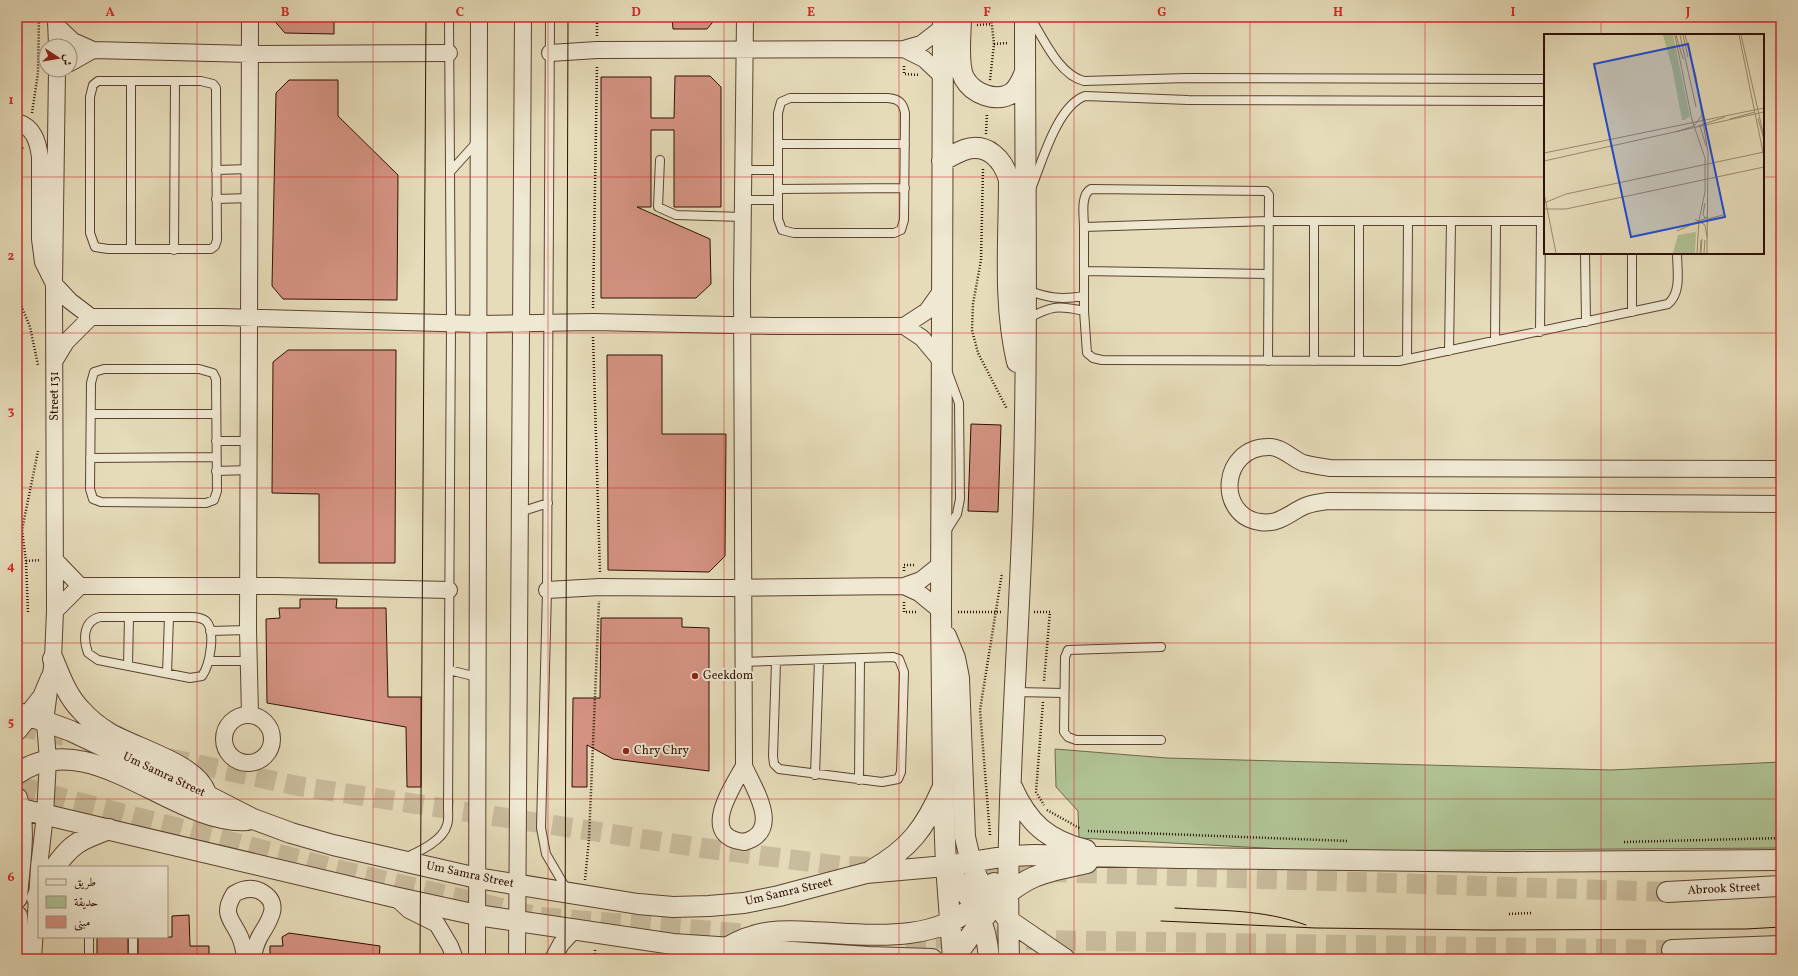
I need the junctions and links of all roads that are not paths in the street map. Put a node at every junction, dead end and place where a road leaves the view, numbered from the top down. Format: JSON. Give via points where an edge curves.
{"nodes":[{"id":1,"x":250,"y":17,"type":"edge"},
{"id":2,"x":450,"y":17,"type":"edge"},
{"id":3,"x":479,"y":17,"type":"edge"},
{"id":4,"x":523,"y":17,"type":"edge"},
{"id":5,"x":550,"y":17,"type":"edge"},
{"id":6,"x":745,"y":17,"type":"edge"},
{"id":7,"x":961,"y":17,"type":"edge"},
{"id":8,"x":1025,"y":17,"type":"edge"},
{"id":9,"x":1030,"y":17,"type":"edge"},
{"id":10,"x":56,"y":21,"type":"edge"},
{"id":11,"x":943,"y":22,"type":"edge"},
{"id":12,"x":57,"y":38,"type":"edge"},
{"id":13,"x":904,"y":49,"type":"junction"},
{"id":14,"x":93,"y":50,"type":"junction"},
{"id":15,"x":745,"y":50,"type":"junction"},
{"id":16,"x":449,"y":53,"type":"junction"},
{"id":17,"x":550,"y":53,"type":"junction"},
{"id":18,"x":251,"y":54,"type":"junction"},
{"id":19,"x":78,"y":58,"type":"edge"},
{"id":20,"x":1025,"y":72,"type":"junction"},
{"id":21,"x":943,"y":77,"type":"junction"},
{"id":22,"x":58,"y":78,"type":"edge"},
{"id":23,"x":1544,"y":79,"type":"edge"},
{"id":24,"x":131,"y":81,"type":"junction"},
{"id":25,"x":174,"y":81,"type":"junction"},
{"id":26,"x":1544,"y":101,"type":"edge"},
{"id":27,"x":23,"y":125,"type":"edge"},
{"id":28,"x":478,"y":141,"type":"junction"},
{"id":29,"x":778,"y":144,"type":"junction"},
{"id":30,"x":905,"y":144,"type":"junction"},
{"id":31,"x":660,"y":160,"type":"dead end"},
{"id":32,"x":942,"y":161,"type":"junction"},
{"id":33,"x":250,"y":169,"type":"junction"},
{"id":34,"x":216,"y":170,"type":"junction"},
{"id":35,"x":744,"y":170,"type":"junction"},
{"id":36,"x":778,"y":170,"type":"junction"},
{"id":37,"x":450,"y":172,"type":"junction"},
{"id":38,"x":905,"y":188,"type":"junction"},
{"id":39,"x":778,"y":189,"type":"junction"},
{"id":40,"x":250,"y":198,"type":"junction"},
{"id":41,"x":216,"y":199,"type":"junction"},
{"id":42,"x":743,"y":200,"type":"junction"},
{"id":43,"x":778,"y":200,"type":"junction"},
{"id":44,"x":1025,"y":204,"type":"junction"},
{"id":45,"x":743,"y":217,"type":"junction"},
{"id":46,"x":1268,"y":221,"type":"junction"},
{"id":47,"x":1496,"y":221,"type":"junction"},
{"id":48,"x":1543,"y":221,"type":"edge"},
{"id":49,"x":1314,"y":222,"type":"junction"},
{"id":50,"x":1359,"y":222,"type":"junction"},
{"id":51,"x":1408,"y":222,"type":"junction"},
{"id":52,"x":1451,"y":222,"type":"junction"},
{"id":53,"x":1084,"y":227,"type":"junction"},
{"id":54,"x":132,"y":249,"type":"junction"},
{"id":55,"x":174,"y":250,"type":"junction"},
{"id":56,"x":1585,"y":254,"type":"edge"},
{"id":57,"x":1632,"y":254,"type":"edge"},
{"id":58,"x":1677,"y":254,"type":"edge"},
{"id":59,"x":1084,"y":271,"type":"junction"},
{"id":60,"x":1268,"y":274,"type":"junction"},
{"id":61,"x":54,"y":284,"type":"junction"},
{"id":62,"x":942,"y":290,"type":"junction"},
{"id":63,"x":1026,"y":290,"type":"junction"},
{"id":64,"x":1084,"y":296,"type":"junction"},
{"id":65,"x":1084,"y":311,"type":"junction"},
{"id":66,"x":1632,"y":312,"type":"junction"},
{"id":67,"x":91,"y":317,"type":"junction"},
{"id":68,"x":249,"y":318,"type":"junction"},
{"id":69,"x":1026,"y":320,"type":"junction"},
{"id":70,"x":521,"y":322,"type":"junction"},
{"id":71,"x":548,"y":322,"type":"junction"},
{"id":72,"x":1586,"y":322,"type":"junction"},
{"id":73,"x":451,"y":324,"type":"junction"},
{"id":74,"x":478,"y":324,"type":"junction"},
{"id":75,"x":742,"y":325,"type":"junction"},
{"id":76,"x":904,"y":326,"type":"junction"},
{"id":77,"x":1540,"y":332,"type":"junction"},
{"id":78,"x":1495,"y":341,"type":"junction"},
{"id":79,"x":1449,"y":351,"type":"junction"},
{"id":80,"x":1407,"y":359,"type":"junction"},
{"id":81,"x":55,"y":360,"type":"junction"},
{"id":82,"x":1268,"y":361,"type":"junction"},
{"id":83,"x":1314,"y":361,"type":"junction"},
{"id":84,"x":1359,"y":361,"type":"junction"},
{"id":85,"x":943,"y":363,"type":"junction"},
{"id":86,"x":1025,"y":384,"type":"junction"},
{"id":87,"x":91,"y":414,"type":"junction"},
{"id":88,"x":216,"y":414,"type":"junction"},
{"id":89,"x":249,"y":440,"type":"junction"},
{"id":90,"x":216,"y":441,"type":"junction"},
{"id":91,"x":216,"y":457,"type":"junction"},
{"id":92,"x":90,"y":458,"type":"junction"},
{"id":93,"x":1781,"y":469,"type":"edge"},
{"id":94,"x":216,"y":470,"type":"junction"},
{"id":95,"x":249,"y":470,"type":"junction"},
{"id":96,"x":548,"y":502,"type":"junction"},
{"id":97,"x":1781,"y":504,"type":"edge"},
{"id":98,"x":520,"y":512,"type":"junction"},
{"id":99,"x":55,"y":560,"type":"junction"},
{"id":100,"x":941,"y":564,"type":"junction"},
{"id":101,"x":249,"y":585,"type":"junction"},
{"id":102,"x":80,"y":586,"type":"junction"},
{"id":103,"x":904,"y":586,"type":"junction"},
{"id":104,"x":743,"y":588,"type":"junction"},
{"id":105,"x":449,"y":590,"type":"junction"},
{"id":106,"x":547,"y":590,"type":"junction"},
{"id":107,"x":55,"y":611,"type":"junction"},
{"id":108,"x":129,"y":617,"type":"junction"},
{"id":109,"x":169,"y":617,"type":"junction"},
{"id":110,"x":941,"y":618,"type":"junction"},
{"id":111,"x":248,"y":630,"type":"junction"},
{"id":112,"x":210,"y":631,"type":"junction"},
{"id":113,"x":1161,"y":647,"type":"dead end"},
{"id":114,"x":860,"y":659,"type":"junction"},
{"id":115,"x":819,"y":660,"type":"junction"},
{"id":116,"x":209,"y":661,"type":"junction"},
{"id":117,"x":248,"y":661,"type":"junction"},
{"id":118,"x":743,"y":662,"type":"junction"},
{"id":119,"x":776,"y":662,"type":"junction"},
{"id":120,"x":128,"y":666,"type":"junction"},
{"id":121,"x":52,"y":668,"type":"junction"},
{"id":122,"x":449,"y":670,"type":"junction"},
{"id":123,"x":167,"y":673,"type":"junction"},
{"id":124,"x":477,"y":677,"type":"junction"},
{"id":125,"x":1015,"y":692,"type":"junction"},
{"id":126,"x":1064,"y":693,"type":"junction"},
{"id":127,"x":250,"y":715,"type":"dead end"},
{"id":128,"x":27,"y":720,"type":"edge"},
{"id":129,"x":1161,"y":740,"type":"dead end"},
{"id":130,"x":48,"y":760,"type":"junction"},
{"id":131,"x":744,"y":766,"type":"dead end"},
{"id":132,"x":18,"y":769,"type":"edge"},
{"id":133,"x":815,"y":775,"type":"junction"},
{"id":134,"x":859,"y":780,"type":"junction"},
{"id":135,"x":943,"y":785,"type":"junction"},
{"id":136,"x":1011,"y":785,"type":"junction"},
{"id":137,"x":206,"y":795,"type":"junction"},
{"id":138,"x":18,"y":805,"type":"edge"},
{"id":139,"x":45,"y":814,"type":"junction"},
{"id":140,"x":253,"y":819,"type":"junction"},
{"id":141,"x":109,"y":829,"type":"junction"},
{"id":142,"x":1108,"y":857,"type":"junction"},
{"id":143,"x":401,"y":859,"type":"junction"},
{"id":144,"x":1781,"y":860,"type":"edge"},
{"id":145,"x":1008,"y":861,"type":"junction"},
{"id":146,"x":971,"y":863,"type":"junction"},
{"id":147,"x":39,"y":866,"type":"edge"},
{"id":148,"x":56,"y":866,"type":"edge"},
{"id":149,"x":946,"y":866,"type":"junction"},
{"id":150,"x":866,"y":873,"type":"junction"},
{"id":151,"x":477,"y":878,"type":"junction"},
{"id":152,"x":518,"y":886,"type":"junction"},
{"id":153,"x":1781,"y":886,"type":"edge"},
{"id":154,"x":1667,"y":892,"type":"tunnel mouth"},
{"id":155,"x":577,"y":895,"type":"junction"},
{"id":156,"x":38,"y":896,"type":"edge"},
{"id":157,"x":394,"y":897,"type":"junction"},
{"id":158,"x":17,"y":898,"type":"edge"},
{"id":159,"x":990,"y":903,"type":"junction"},
{"id":160,"x":477,"y":915,"type":"junction"},
{"id":161,"x":17,"y":916,"type":"edge"},
{"id":162,"x":517,"y":920,"type":"junction"},
{"id":163,"x":1008,"y":920,"type":"junction"},
{"id":164,"x":951,"y":922,"type":"junction"},
{"id":165,"x":576,"y":929,"type":"junction"},
{"id":166,"x":89,"y":938,"type":"edge"},
{"id":167,"x":133,"y":938,"type":"edge"},
{"id":168,"x":1781,"y":946,"type":"edge"},
{"id":169,"x":727,"y":948,"type":"junction"},
{"id":170,"x":1672,"y":950,"type":"tunnel mouth"},
{"id":171,"x":871,"y":958,"type":"edge"},
{"id":172,"x":33,"y":959,"type":"edge"},
{"id":173,"x":89,"y":959,"type":"edge"},
{"id":174,"x":133,"y":959,"type":"edge"},
{"id":175,"x":246,"y":959,"type":"edge"},
{"id":176,"x":252,"y":959,"type":"edge"},
{"id":177,"x":455,"y":959,"type":"edge"},
{"id":178,"x":477,"y":959,"type":"edge"},
{"id":179,"x":518,"y":959,"type":"edge"},
{"id":180,"x":554,"y":959,"type":"edge"},
{"id":181,"x":932,"y":959,"type":"edge"},
{"id":182,"x":953,"y":959,"type":"edge"},
{"id":183,"x":989,"y":959,"type":"edge"},
{"id":184,"x":1009,"y":959,"type":"edge"},
{"id":185,"x":1065,"y":959,"type":"edge"}],
"edges":[{"from":1,"to":18,"type":"street"},
{"from":2,"to":16,"type":"lane"},
{"from":3,"to":28,"type":"street"},
{"from":4,"to":70,"type":"street"},
{"from":5,"to":17,"type":"lane"},
{"from":6,"to":15,"type":"street"},
{"from":7,"to":20,"type":"street","via":[[961,62],[964,78],[978,94],[1000,96],[1012,93]]},
{"from":8,"to":20,"type":"street"},
{"from":9,"to":23,"type":"lane","via":[[1062,67],[1075,79],[1084,81],[1187,78]]},
{"from":10,"to":12,"type":"street"},
{"from":10,"to":14,"type":"street","via":[[73,41]]},
{"from":11,"to":13,"type":"street","via":[[921,44]]},
{"from":11,"to":21,"type":"street"},
{"from":13,"to":15,"type":"street"},
{"from":13,"to":21,"type":"street","via":[[924,59]]},
{"from":14,"to":18,"type":"street"},
{"from":14,"to":19,"type":"street"},
{"from":15,"to":17,"type":"street","via":[[598,50]]},
{"from":15,"to":35,"type":"street"},
{"from":16,"to":18,"type":"street"},
{"from":16,"to":37,"type":"lane"},
{"from":17,"to":71,"type":"lane"},
{"from":18,"to":33,"type":"street"},
{"from":20,"to":44,"type":"street"},
{"from":21,"to":32,"type":"street"},
{"from":22,"to":61,"type":"street","name":"Street 131"},
{"from":24,"to":25,"type":"lane"},
{"from":24,"to":54,"type":"lane"},
{"from":24,"to":54,"type":"lane","via":[[98,81],[91,90],[90,113],[92,242],[100,248]]},
{"from":25,"to":34,"type":"lane","via":[[208,82],[216,88]]},
{"from":25,"to":55,"type":"lane"},
{"from":26,"to":44,"type":"lane","via":[[1196,100],[1085,96],[1076,99],[1059,121]]},
{"from":27,"to":61,"type":"street","via":[[36,139],[40,157],[41,251],[47,272]]},
{"from":28,"to":37,"type":"lane"},
{"from":28,"to":74,"type":"street"},
{"from":29,"to":30,"type":"lane"},
{"from":29,"to":30,"type":"lane","via":[[778,113],[781,102],[786,99],[806,98],[895,99],[903,105],[905,113]]},
{"from":29,"to":36,"type":"lane"},
{"from":30,"to":38,"type":"lane"},
{"from":31,"to":45,"type":"lane","via":[[658,207],[676,215]]},
{"from":32,"to":62,"type":"street"},
{"from":32,"to":86,"type":"street","via":[[964,150],[977,148],[989,151],[999,158],[1006,168],[1009,180],[1010,320],[1018,364]]},
{"from":33,"to":34,"type":"lane"},
{"from":33,"to":40,"type":"street"},
{"from":34,"to":41,"type":"lane"},
{"from":35,"to":36,"type":"lane"},
{"from":35,"to":42,"type":"street"},
{"from":36,"to":39,"type":"lane"},
{"from":37,"to":73,"type":"lane"},
{"from":38,"to":39,"type":"lane"},
{"from":38,"to":43,"type":"lane","via":[[904,225],[894,234],[787,232],[779,225]]},
{"from":39,"to":43,"type":"lane"},
{"from":40,"to":41,"type":"lane"},
{"from":40,"to":68,"type":"street"},
{"from":41,"to":55,"type":"lane","via":[[216,246],[205,251]]},
{"from":42,"to":43,"type":"lane"},
{"from":42,"to":45,"type":"street"},
{"from":44,"to":63,"type":"street"},
{"from":45,"to":75,"type":"street"},
{"from":46,"to":49,"type":"lane"},
{"from":46,"to":53,"type":"lane"},
{"from":46,"to":53,"type":"lane","via":[[1269,195],[1263,190],[1091,189],[1085,196]]},
{"from":46,"to":60,"type":"lane"},
{"from":47,"to":48,"type":"lane"},
{"from":47,"to":52,"type":"lane"},
{"from":47,"to":78,"type":"lane"},
{"from":48,"to":77,"type":"lane"},
{"from":49,"to":50,"type":"lane"},
{"from":49,"to":83,"type":"lane"},
{"from":50,"to":51,"type":"lane"},
{"from":50,"to":84,"type":"lane"},
{"from":51,"to":52,"type":"lane"},
{"from":51,"to":80,"type":"lane"},
{"from":52,"to":79,"type":"lane"},
{"from":53,"to":59,"type":"lane"},
{"from":54,"to":55,"type":"lane"},
{"from":56,"to":72,"type":"lane"},
{"from":57,"to":66,"type":"lane"},
{"from":58,"to":66,"type":"lane","via":[[1677,291],[1674,298],[1668,304]]},
{"from":59,"to":60,"type":"lane"},
{"from":59,"to":64,"type":"lane"},
{"from":60,"to":82,"type":"lane"},
{"from":61,"to":67,"type":"street","via":[[70,301]]},
{"from":61,"to":81,"type":"street","name":"Street 131"},
{"from":62,"to":76,"type":"street","via":[[927,311]]},
{"from":62,"to":85,"type":"street"},
{"from":63,"to":64,"type":"lane","via":[[1060,299]]},
{"from":63,"to":69,"type":"street"},
{"from":64,"to":65,"type":"lane"},
{"from":65,"to":69,"type":"lane","via":[[1065,307],[1050,308]]},
{"from":65,"to":82,"type":"lane","via":[[1085,343],[1087,353],[1093,358]]},
{"from":66,"to":72,"type":"lane"},
{"from":67,"to":68,"type":"street"},
{"from":67,"to":81,"type":"street","via":[[66,342]]},
{"from":68,"to":73,"type":"street"},
{"from":68,"to":89,"type":"street"},
{"from":69,"to":86,"type":"street"},
{"from":70,"to":71,"type":"street"},
{"from":70,"to":74,"type":"street"},
{"from":70,"to":98,"type":"street"},
{"from":71,"to":75,"type":"street"},
{"from":71,"to":96,"type":"lane"},
{"from":72,"to":77,"type":"lane"},
{"from":73,"to":74,"type":"street"},
{"from":73,"to":105,"type":"lane"},
{"from":74,"to":124,"type":"street"},
{"from":75,"to":76,"type":"street"},
{"from":75,"to":104,"type":"street"},
{"from":76,"to":85,"type":"street","via":[[922,338]]},
{"from":77,"to":78,"type":"lane"},
{"from":78,"to":79,"type":"lane"},
{"from":79,"to":80,"type":"lane"},
{"from":80,"to":84,"type":"lane","via":[[1388,362]]},
{"from":81,"to":99,"type":"street","name":"Street 131"},
{"from":82,"to":83,"type":"lane"},
{"from":83,"to":84,"type":"lane"},
{"from":85,"to":100,"type":"street"},
{"from":86,"to":125,"type":"street","via":[[1023,509]]},
{"from":87,"to":88,"type":"lane"},
{"from":87,"to":88,"type":"lane","via":[[92,377],[94,372],[104,369],[207,370],[213,373],[216,379]]},
{"from":87,"to":92,"type":"lane"},
{"from":88,"to":90,"type":"lane"},
{"from":89,"to":90,"type":"lane"},
{"from":89,"to":95,"type":"street"},
{"from":90,"to":91,"type":"lane"},
{"from":91,"to":92,"type":"lane"},
{"from":91,"to":94,"type":"lane"},
{"from":92,"to":94,"type":"lane","via":[[91,495],[93,499],[101,502],[211,502],[216,496]]},
{"from":93,"to":97,"type":"street","via":[[1330,468],[1302,462],[1271,447],[1246,452],[1232,469],[1228,490],[1235,506],[1247,519],[1260,522],[1284,519],[1305,506],[1328,501]]},
{"from":94,"to":95,"type":"lane"},
{"from":95,"to":101,"type":"street"},
{"from":96,"to":98,"type":"lane"},
{"from":96,"to":106,"type":"lane"},
{"from":98,"to":152,"type":"street"},
{"from":99,"to":102,"type":"street"},
{"from":99,"to":107,"type":"street","name":"Street 131"},
{"from":100,"to":103,"type":"street","via":[[920,580]]},
{"from":100,"to":110,"type":"street"},
{"from":101,"to":102,"type":"street"},
{"from":101,"to":105,"type":"street"},
{"from":101,"to":111,"type":"street"},
{"from":102,"to":107,"type":"street"},
{"from":103,"to":104,"type":"street"},
{"from":103,"to":110,"type":"street","via":[[920,593]]},
{"from":104,"to":106,"type":"street","via":[[600,587]]},
{"from":104,"to":118,"type":"street"},
{"from":105,"to":122,"type":"lane"},
{"from":106,"to":155,"type":"lane","via":[[541,828],[546,854]]},
{"from":107,"to":121,"type":"street","name":"Street 131"},
{"from":108,"to":109,"type":"lane"},
{"from":108,"to":120,"type":"lane"},
{"from":108,"to":120,"type":"lane","via":[[93,619],[86,632],[86,647],[92,657]]},
{"from":109,"to":112,"type":"lane","via":[[200,618],[206,622]]},
{"from":109,"to":123,"type":"lane"},
{"from":110,"to":135,"type":"street"},
{"from":110,"to":146,"type":"street","via":[[959,678],[965,837]]},
{"from":111,"to":112,"type":"lane"},
{"from":111,"to":117,"type":"street"},
{"from":112,"to":116,"type":"lane"},
{"from":113,"to":126,"type":"lane","via":[[1068,650],[1065,657]]},
{"from":114,"to":115,"type":"lane"},
{"from":114,"to":134,"type":"lane"},
{"from":114,"to":134,"type":"lane","via":[[899,659],[904,672],[902,772],[898,779],[892,781]]},
{"from":115,"to":119,"type":"lane"},
{"from":115,"to":133,"type":"lane"},
{"from":116,"to":117,"type":"lane"},
{"from":116,"to":123,"type":"lane","via":[[202,676],[196,678]]},
{"from":117,"to":127,"type":"street"},
{"from":118,"to":119,"type":"lane"},
{"from":118,"to":131,"type":"street"},
{"from":119,"to":133,"type":"lane","via":[[774,764],[779,769]]},
{"from":120,"to":123,"type":"lane"},
{"from":121,"to":128,"type":"street","via":[[43,697]]},
{"from":121,"to":137,"type":"street","via":[[86,715],[109,733],[188,771],[199,780]]},
{"from":122,"to":124,"type":"lane"},
{"from":122,"to":143,"type":"lane","via":[[447,826],[434,842]]},
{"from":124,"to":151,"type":"street"},
{"from":125,"to":126,"type":"lane"},
{"from":125,"to":136,"type":"street"},
{"from":126,"to":129,"type":"lane","via":[[1064,732],[1068,737],[1076,740]]},
{"from":128,"to":130,"type":"street"},
{"from":128,"to":137,"type":"street","name":"Um Samra Street","via":[[71,731]]},
{"from":130,"to":132,"type":"street"},
{"from":130,"to":139,"type":"street"},
{"from":130,"to":140,"type":"street","via":[[78,762],[105,768],[219,818],[235,821]]},
{"from":132,"to":139,"type":"street","via":[[33,800]]},
{"from":133,"to":134,"type":"lane"},
{"from":135,"to":149,"type":"street"},
{"from":135,"to":150,"type":"street","via":[[923,827],[912,840],[887,861]]},
{"from":136,"to":142,"type":"street","via":[[1020,805],[1033,822],[1057,840]]},
{"from":136,"to":145,"type":"street"},
{"from":137,"to":140,"type":"street","name":"Um Samra Street"},
{"from":138,"to":139,"type":"street"},
{"from":138,"to":158,"type":"street","via":[[22,835]]},
{"from":139,"to":141,"type":"street"},
{"from":139,"to":147,"type":"street"},
{"from":140,"to":143,"type":"street","name":"Um Samra Street","via":[[333,845]]},
{"from":141,"to":148,"type":"street","via":[[69,848]]},
{"from":141,"to":157,"type":"street"},
{"from":142,"to":144,"type":"street","via":[[1507,862]]},
{"from":142,"to":145,"type":"street","name":"Um Samra Street","via":[[1034,854]]},
{"from":142,"to":159,"type":"street","via":[[1034,877]]},
{"from":143,"to":151,"type":"street","name":"Um Samra Street"},
{"from":145,"to":146,"type":"street","name":"Um Samra Street"},
{"from":145,"to":159,"type":"street"},
{"from":146,"to":149,"type":"street","name":"Um Samra Street"},
{"from":146,"to":159,"type":"street"},
{"from":149,"to":150,"type":"street","name":"Um Samra Street"},
{"from":149,"to":159,"type":"street"},
{"from":149,"to":164,"type":"street"},
{"from":150,"to":155,"type":"street","name":"Um Samra Street","via":[[779,896],[709,906],[645,904]]},
{"from":151,"to":152,"type":"street","name":"Um Samra Street"},
{"from":151,"to":160,"type":"street"},
{"from":152,"to":155,"type":"street","name":"Um Samra Street"},
{"from":152,"to":162,"type":"street"},
{"from":153,"to":154,"type":"street","name":"Abrook Street"},
{"from":156,"to":172,"type":"street"},
{"from":157,"to":160,"type":"street"},
{"from":157,"to":177,"type":"street","via":[[409,910],[437,924]]},
{"from":159,"to":163,"type":"street"},
{"from":159,"to":164,"type":"street"},
{"from":159,"to":182,"type":"street"},
{"from":159,"to":183,"type":"street"},
{"from":160,"to":162,"type":"street"},
{"from":160,"to":178,"type":"street"},
{"from":161,"to":172,"type":"street","via":[[19,942]]},
{"from":162,"to":165,"type":"street"},
{"from":162,"to":179,"type":"street"},
{"from":163,"to":184,"type":"street"},
{"from":163,"to":185,"type":"street"},
{"from":164,"to":169,"type":"street","via":[[927,930],[898,934],[789,930],[765,932],[745,938]]},
{"from":164,"to":182,"type":"street"},
{"from":165,"to":169,"type":"street","via":[[673,944]]},
{"from":165,"to":180,"type":"street","via":[[561,944]]},
{"from":166,"to":173,"type":"lane"},
{"from":167,"to":174,"type":"lane"},
{"from":168,"to":170,"type":"street"},
{"from":169,"to":171,"type":"street"},
{"from":171,"to":181,"type":"street"},
{"from":175,"to":176,"type":"street","via":[[240,937],[227,911],[234,894],[254,889],[267,896],[273,910],[271,920],[256,945]]}]}
